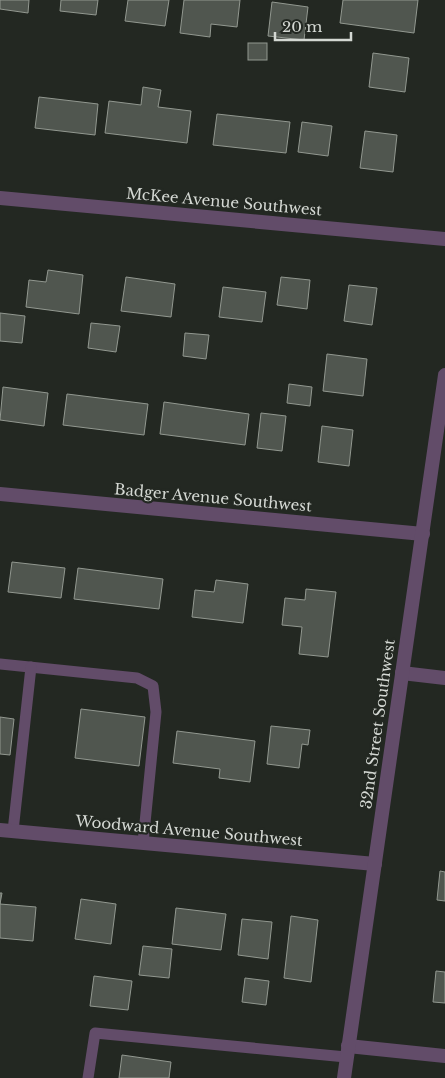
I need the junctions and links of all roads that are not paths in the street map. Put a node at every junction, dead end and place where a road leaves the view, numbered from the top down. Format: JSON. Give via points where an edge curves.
{"nodes":[{"id":1,"x":0,"y":198,"type":"edge"},
{"id":2,"x":445,"y":239,"type":"edge"},
{"id":3,"x":445,"y":375,"type":"edge"},
{"id":4,"x":0,"y":494,"type":"edge"},
{"id":5,"x":423,"y":534,"type":"junction"},
{"id":6,"x":0,"y":664,"type":"edge"},
{"id":7,"x":31,"y":667,"type":"junction"},
{"id":8,"x":402,"y":673,"type":"junction"},
{"id":9,"x":445,"y":678,"type":"edge"},
{"id":10,"x":6,"y":830,"type":"edge"},
{"id":11,"x":143,"y":843,"type":"junction"},
{"id":12,"x":375,"y":864,"type":"junction"},
{"id":13,"x":347,"y":1052,"type":"junction"},
{"id":14,"x":445,"y":1056,"type":"edge"},
{"id":15,"x":88,"y":1078,"type":"edge"},
{"id":16,"x":344,"y":1078,"type":"edge"}],
"edges":[{"from":1,"to":2,"type":"street","name":"McKee Avenue Southwest"},
{"from":3,"to":5,"type":"street","name":"32nd Street Southwest"},
{"from":4,"to":5,"type":"street","name":"Badger Avenue Southwest"},
{"from":5,"to":8,"type":"street","name":"32nd Street Southwest"},
{"from":6,"to":7,"type":"lane"},
{"from":7,"to":10,"type":"lane"},
{"from":7,"to":11,"type":"lane","via":[[137,678],[153,686],[156,712]]},
{"from":8,"to":9,"type":"street"},
{"from":8,"to":12,"type":"street","name":"32nd Street Southwest"},
{"from":10,"to":11,"type":"street","name":"Woodward Avenue Southwest"},
{"from":11,"to":12,"type":"street","name":"Woodward Avenue Southwest"},
{"from":12,"to":13,"type":"street","name":"32nd Street Southwest"},
{"from":13,"to":14,"type":"street"},
{"from":13,"to":15,"type":"lane","via":[[95,1033]]},
{"from":13,"to":16,"type":"street","name":"32nd Street Southwest"}]}
